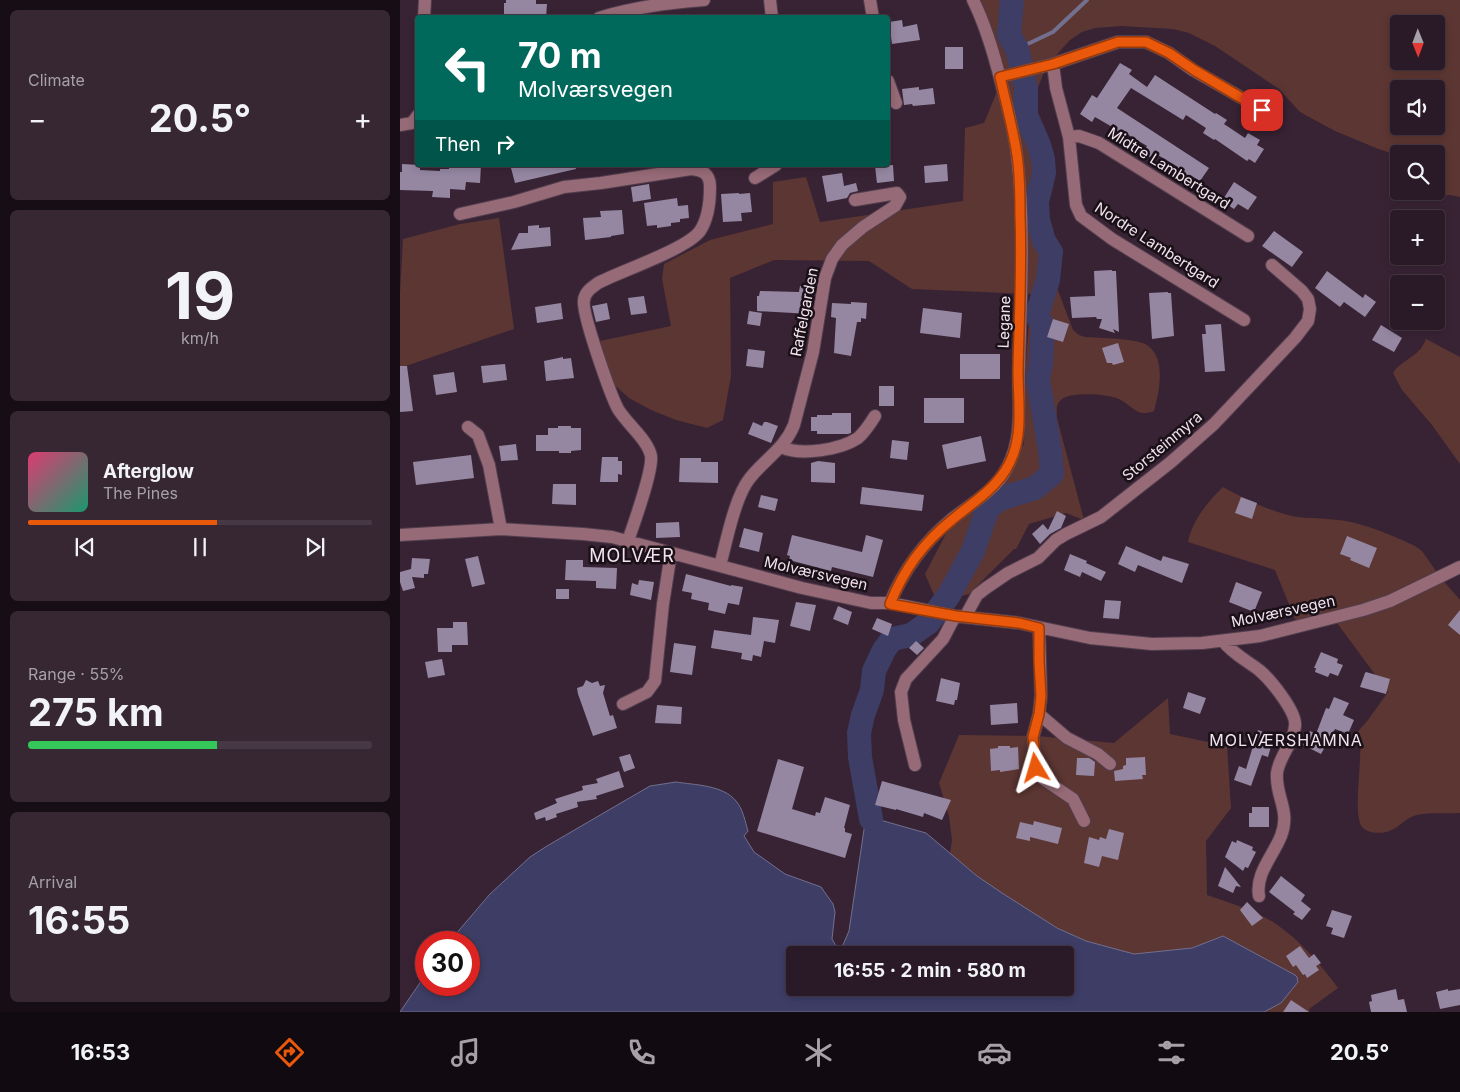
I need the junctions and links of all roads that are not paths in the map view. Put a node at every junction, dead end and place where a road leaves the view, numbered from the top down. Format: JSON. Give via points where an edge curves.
{"nodes":[{"id":1,"x":425,"y":0,"type":"edge"},
{"id":2,"x":704,"y":0,"type":"edge"},
{"id":3,"x":770,"y":0,"type":"edge"},
{"id":4,"x":870,"y":0,"type":"edge"},
{"id":5,"x":973,"y":0,"type":"edge"},
{"id":6,"x":424,"y":15,"type":"edge"},
{"id":7,"x":608,"y":15,"type":"edge"},
{"id":8,"x":772,"y":15,"type":"edge"},
{"id":9,"x":872,"y":15,"type":"edge"},
{"id":10,"x":1053,"y":64,"type":"junction"},
{"id":11,"x":1000,"y":77,"type":"junction"},
{"id":12,"x":890,"y":87,"type":"edge"},
{"id":13,"x":896,"y":103,"type":"dead end"},
{"id":14,"x":1262,"y":110,"type":"dead end"},
{"id":15,"x":415,"y":119,"type":"edge"},
{"id":16,"x":400,"y":125,"type":"edge"},
{"id":17,"x":1069,"y":137,"type":"junction"},
{"id":18,"x":773,"y":167,"type":"edge"},
{"id":19,"x":755,"y":178,"type":"dead end"},
{"id":20,"x":855,"y":200,"type":"dead end"},
{"id":21,"x":460,"y":214,"type":"dead end"},
{"id":22,"x":1248,"y":236,"type":"dead end"},
{"id":23,"x":1272,"y":265,"type":"dead end"},
{"id":24,"x":1244,"y":320,"type":"dead end"},
{"id":25,"x":875,"y":416,"type":"dead end"},
{"id":26,"x":468,"y":427,"type":"dead end"},
{"id":27,"x":781,"y":447,"type":"junction"},
{"id":28,"x":501,"y":530,"type":"junction"},
{"id":29,"x":400,"y":535,"type":"edge"},
{"id":30,"x":628,"y":541,"type":"junction"},
{"id":31,"x":671,"y":553,"type":"junction"},
{"id":32,"x":720,"y":566,"type":"junction"},
{"id":33,"x":1460,"y":567,"type":"edge"},
{"id":34,"x":890,"y":604,"type":"junction"},
{"id":35,"x":955,"y":616,"type":"junction"},
{"id":36,"x":1039,"y":628,"type":"junction"},
{"id":37,"x":1223,"y":641,"type":"junction"},
{"id":38,"x":623,"y":704,"type":"dead end"},
{"id":39,"x":1039,"y":714,"type":"junction"},
{"id":40,"x":1110,"y":764,"type":"dead end"},
{"id":41,"x":914,"y":765,"type":"dead end"},
{"id":42,"x":1084,"y":821,"type":"dead end"},
{"id":43,"x":1259,"y":896,"type":"dead end"}],
"edges":[{"from":1,"to":6,"type":"street"},
{"from":2,"to":7,"type":"street","via":[[659,3]]},
{"from":3,"to":8,"type":"street"},
{"from":4,"to":9,"type":"street"},
{"from":5,"to":11,"type":"street","name":"Legane"},
{"from":10,"to":11,"type":"street"},
{"from":10,"to":14,"type":"street","via":[[1118,42],[1146,42]]},
{"from":10,"to":17,"type":"street","name":"Nordre Lambertgard"},
{"from":11,"to":34,"type":"street","name":"Legane","via":[[1017,156],[1019,183],[1022,266],[1018,374],[1020,424],[1016,448],[1007,469],[996,483],[937,533],[911,562]]},
{"from":12,"to":13,"type":"street"},
{"from":15,"to":16,"type":"street","via":[[412,123]]},
{"from":17,"to":22,"type":"street","name":"Midtre Lambertgard","via":[[1078,136],[1099,143]]},
{"from":17,"to":24,"type":"street","name":"Nordre Lambertgard","via":[[1076,205],[1081,216],[1112,239]]},
{"from":18,"to":19,"type":"street"},
{"from":20,"to":27,"type":"street","name":"Raffelgarden","via":[[889,193],[896,193],[900,198],[895,206],[842,245],[832,259],[825,278],[804,393],[790,434]]},
{"from":21,"to":30,"type":"street","via":[[564,187],[691,169],[701,170],[708,176],[707,213],[695,236],[598,283],[590,289],[584,301],[587,321],[612,395],[625,420],[650,454],[650,468]]},
{"from":23,"to":35,"type":"street","name":"Storsteinmyra","via":[[1308,299],[1308,321],[1295,338],[1214,424],[1171,462],[1101,517],[1056,540],[1038,558],[986,588]]},
{"from":25,"to":27,"type":"street","via":[[858,438],[845,444],[809,452]]},
{"from":26,"to":28,"type":"street","via":[[478,435],[490,465]]},
{"from":27,"to":32,"type":"street","name":"Raffelgarden","via":[[746,483]]},
{"from":28,"to":29,"type":"street","name":"Molværsvegen"},
{"from":28,"to":30,"type":"street","name":"Molværsvegen","via":[[584,534]]},
{"from":30,"to":31,"type":"street","name":"Molværsvegen"},
{"from":31,"to":32,"type":"street","name":"Molværsvegen"},
{"from":31,"to":38,"type":"street","via":[[655,681],[647,692]]},
{"from":32,"to":34,"type":"street","name":"Molværsvegen","via":[[828,594]]},
{"from":33,"to":37,"type":"street","name":"Molværsvegen","via":[[1390,602],[1260,636]]},
{"from":34,"to":35,"type":"street","name":"Molværsvegen"},
{"from":35,"to":36,"type":"street","name":"Molværsvegen"},
{"from":35,"to":41,"type":"street","via":[[943,639],[906,679],[900,692]]},
{"from":36,"to":37,"type":"street","name":"Molværsvegen","via":[[1090,638],[1152,644]]},
{"from":36,"to":39,"type":"street"},
{"from":37,"to":43,"type":"street","via":[[1236,655],[1268,678],[1295,720],[1293,736],[1278,771],[1284,825],[1258,884]]},
{"from":39,"to":40,"type":"street","via":[[1067,738]]},
{"from":39,"to":42,"type":"street","via":[[1033,737],[1039,776],[1073,799]]}]}
